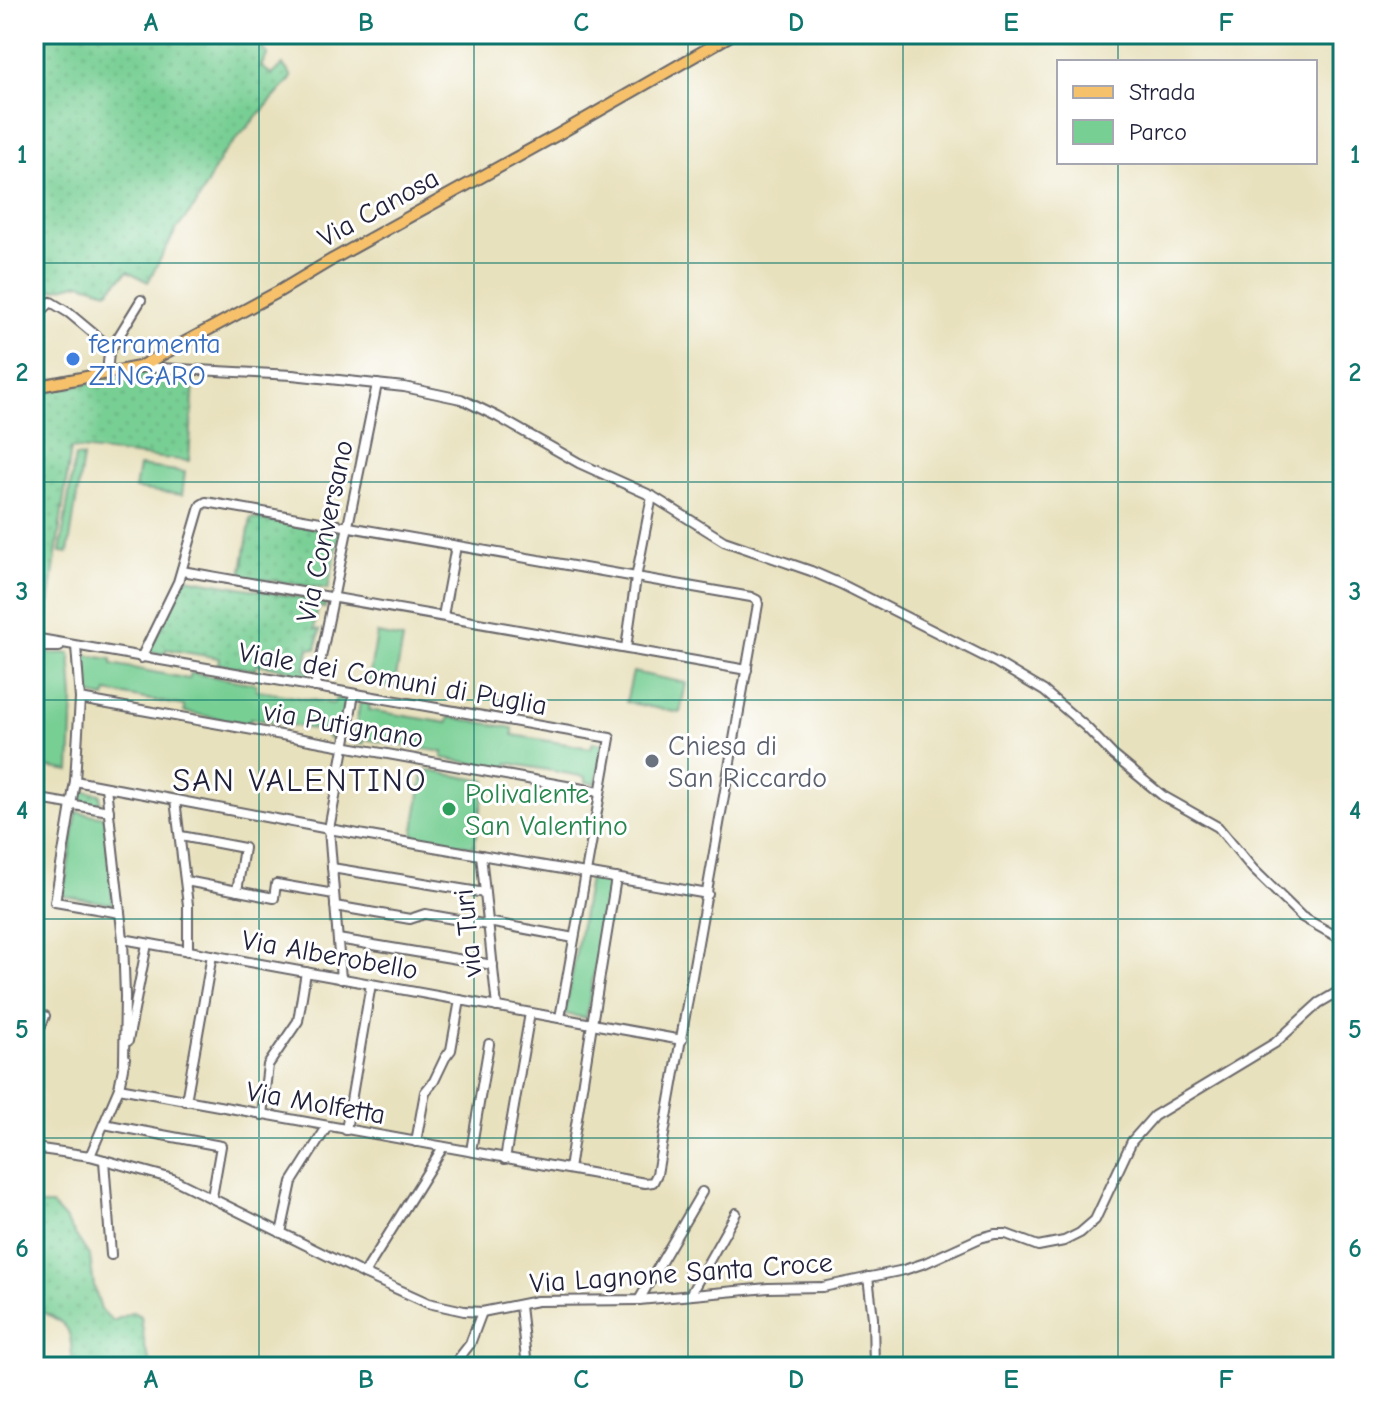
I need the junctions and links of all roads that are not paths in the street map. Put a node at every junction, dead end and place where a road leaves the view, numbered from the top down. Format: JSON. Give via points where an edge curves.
{"nodes":[{"id":1,"x":733,"y":34,"type":"edge"},
{"id":2,"x":39,"y":290,"type":"dead end"},
{"id":3,"x":141,"y":300,"type":"dead end"},
{"id":4,"x":34,"y":316,"type":"edge"},
{"id":5,"x":111,"y":348,"type":"junction"},
{"id":6,"x":139,"y":367,"type":"junction"},
{"id":7,"x":107,"y":374,"type":"junction"},
{"id":8,"x":377,"y":384,"type":"junction"},
{"id":9,"x":34,"y":387,"type":"edge"},
{"id":10,"x":652,"y":496,"type":"junction"},
{"id":11,"x":348,"y":527,"type":"junction"},
{"id":12,"x":456,"y":546,"type":"junction"},
{"id":13,"x":182,"y":571,"type":"junction"},
{"id":14,"x":636,"y":578,"type":"junction"},
{"id":15,"x":333,"y":598,"type":"junction"},
{"id":16,"x":443,"y":616,"type":"junction"},
{"id":17,"x":34,"y":638,"type":"edge"},
{"id":18,"x":76,"y":646,"type":"junction"},
{"id":19,"x":34,"y":647,"type":"edge"},
{"id":20,"x":626,"y":648,"type":"junction"},
{"id":21,"x":141,"y":658,"type":"junction"},
{"id":22,"x":747,"y":670,"type":"junction"},
{"id":23,"x":315,"y":687,"type":"junction"},
{"id":24,"x":354,"y":694,"type":"junction"},
{"id":25,"x":80,"y":699,"type":"junction"},
{"id":26,"x":344,"y":747,"type":"junction"},
{"id":27,"x":75,"y":781,"type":"junction"},
{"id":28,"x":106,"y":787,"type":"junction"},
{"id":29,"x":600,"y":792,"type":"junction"},
{"id":30,"x":34,"y":798,"type":"edge"},
{"id":31,"x":175,"y":800,"type":"junction"},
{"id":32,"x":72,"y":804,"type":"junction"},
{"id":33,"x":109,"y":811,"type":"junction"},
{"id":34,"x":329,"y":829,"type":"junction"},
{"id":35,"x":181,"y":836,"type":"junction"},
{"id":36,"x":481,"y":855,"type":"junction"},
{"id":37,"x":332,"y":868,"type":"junction"},
{"id":38,"x":585,"y":873,"type":"junction"},
{"id":39,"x":616,"y":878,"type":"junction"},
{"id":40,"x":186,"y":881,"type":"junction"},
{"id":41,"x":237,"y":891,"type":"junction"},
{"id":42,"x":485,"y":893,"type":"junction"},
{"id":43,"x":334,"y":894,"type":"junction"},
{"id":44,"x":708,"y":894,"type":"junction"},
{"id":45,"x":335,"y":906,"type":"junction"},
{"id":46,"x":120,"y":913,"type":"junction"},
{"id":47,"x":488,"y":924,"type":"junction"},
{"id":48,"x":574,"y":938,"type":"junction"},
{"id":49,"x":123,"y":939,"type":"junction"},
{"id":50,"x":338,"y":939,"type":"junction"},
{"id":51,"x":1343,"y":940,"type":"edge"},
{"id":52,"x":147,"y":944,"type":"junction"},
{"id":53,"x":188,"y":951,"type":"junction"},
{"id":54,"x":212,"y":955,"type":"junction"},
{"id":55,"x":493,"y":965,"type":"junction"},
{"id":56,"x":306,"y":972,"type":"junction"},
{"id":57,"x":341,"y":979,"type":"junction"},
{"id":58,"x":371,"y":984,"type":"junction"},
{"id":59,"x":1343,"y":989,"type":"edge"},
{"id":60,"x":460,"y":1000,"type":"junction"},
{"id":61,"x":497,"y":1007,"type":"junction"},
{"id":62,"x":530,"y":1013,"type":"junction"},
{"id":63,"x":45,"y":1016,"type":"dead end"},
{"id":64,"x":560,"y":1018,"type":"junction"},
{"id":65,"x":592,"y":1024,"type":"junction"},
{"id":66,"x":682,"y":1040,"type":"junction"},
{"id":67,"x":34,"y":1041,"type":"edge"},
{"id":68,"x":489,"y":1044,"type":"dead end"},
{"id":69,"x":124,"y":1063,"type":"junction"},
{"id":70,"x":119,"y":1088,"type":"junction"},
{"id":71,"x":186,"y":1101,"type":"junction"},
{"id":72,"x":262,"y":1115,"type":"junction"},
{"id":73,"x":104,"y":1124,"type":"junction"},
{"id":74,"x":327,"y":1127,"type":"junction"},
{"id":75,"x":346,"y":1130,"type":"junction"},
{"id":76,"x":416,"y":1142,"type":"junction"},
{"id":77,"x":443,"y":1147,"type":"junction"},
{"id":78,"x":34,"y":1148,"type":"edge"},
{"id":79,"x":471,"y":1151,"type":"junction"},
{"id":80,"x":90,"y":1156,"type":"junction"},
{"id":81,"x":505,"y":1159,"type":"junction"},
{"id":82,"x":104,"y":1160,"type":"junction"},
{"id":83,"x":569,"y":1169,"type":"junction"},
{"id":84,"x":702,"y":1192,"type":"dead end"},
{"id":85,"x":212,"y":1197,"type":"junction"},
{"id":86,"x":736,"y":1213,"type":"dead end"},
{"id":87,"x":281,"y":1233,"type":"junction"},
{"id":88,"x":111,"y":1255,"type":"dead end"},
{"id":89,"x":364,"y":1274,"type":"junction"},
{"id":90,"x":868,"y":1277,"type":"junction"},
{"id":91,"x":690,"y":1295,"type":"junction"},
{"id":92,"x":639,"y":1300,"type":"junction"},
{"id":93,"x":520,"y":1306,"type":"junction"},
{"id":94,"x":482,"y":1312,"type":"junction"},
{"id":95,"x":452,"y":1367,"type":"edge"},
{"id":96,"x":527,"y":1367,"type":"edge"},
{"id":97,"x":874,"y":1367,"type":"edge"}],
"edges":[{"from":1,"to":6,"type":"main road","name":"Via Canosa"},
{"from":2,"to":4,"type":"street"},
{"from":3,"to":5,"type":"street"},
{"from":4,"to":5,"type":"street","via":[[51,302]]},
{"from":5,"to":7,"type":"street"},
{"from":6,"to":7,"type":"main road","name":"Via Canosa"},
{"from":6,"to":8,"type":"street"},
{"from":7,"to":9,"type":"main road","name":"Via Canosa"},
{"from":8,"to":10,"type":"street","via":[[461,399]]},
{"from":8,"to":11,"type":"street","name":"Via Conversano"},
{"from":10,"to":14,"type":"street"},
{"from":10,"to":51,"type":"street","via":[[724,541],[841,584],[1044,691],[1163,796],[1218,827],[1302,917]]},
{"from":11,"to":12,"type":"street"},
{"from":11,"to":13,"type":"street","via":[[206,502]]},
{"from":11,"to":15,"type":"street","name":"Via Conversano"},
{"from":12,"to":14,"type":"street"},
{"from":12,"to":16,"type":"street"},
{"from":13,"to":15,"type":"street"},
{"from":13,"to":21,"type":"street"},
{"from":14,"to":20,"type":"street"},
{"from":14,"to":22,"type":"street","via":[[757,600]]},
{"from":15,"to":16,"type":"street"},
{"from":15,"to":23,"type":"street","name":"Via Conversano"},
{"from":16,"to":20,"type":"street"},
{"from":17,"to":18,"type":"street","name":"Viale dei Comuni di Puglia"},
{"from":18,"to":19,"type":"street"},
{"from":18,"to":21,"type":"street","name":"Viale dei Comuni di Puglia"},
{"from":18,"to":25,"type":"street"},
{"from":20,"to":22,"type":"street"},
{"from":21,"to":23,"type":"street","name":"Viale dei Comuni di Puglia"},
{"from":22,"to":44,"type":"street"},
{"from":23,"to":24,"type":"street","name":"Viale dei Comuni di Puglia"},
{"from":24,"to":26,"type":"street"},
{"from":24,"to":29,"type":"street","name":"Viale dei Comuni di Puglia","via":[[610,738]]},
{"from":25,"to":26,"type":"street","name":"via Putignano"},
{"from":25,"to":27,"type":"street"},
{"from":26,"to":29,"type":"street","name":"via Putignano"},
{"from":26,"to":34,"type":"street"},
{"from":27,"to":28,"type":"street"},
{"from":27,"to":32,"type":"street"},
{"from":28,"to":31,"type":"street"},
{"from":28,"to":33,"type":"street"},
{"from":29,"to":38,"type":"street","name":"Viale dei Comuni di Puglia"},
{"from":30,"to":32,"type":"street"},
{"from":31,"to":34,"type":"street"},
{"from":31,"to":35,"type":"street"},
{"from":32,"to":33,"type":"street"},
{"from":32,"to":46,"type":"street","via":[[55,902]]},
{"from":33,"to":46,"type":"street"},
{"from":34,"to":36,"type":"street"},
{"from":34,"to":37,"type":"street"},
{"from":35,"to":40,"type":"street"},
{"from":35,"to":41,"type":"street","via":[[244,848]]},
{"from":36,"to":38,"type":"street"},
{"from":36,"to":42,"type":"street","name":"via Turi"},
{"from":37,"to":42,"type":"street"},
{"from":37,"to":43,"type":"street"},
{"from":38,"to":39,"type":"street"},
{"from":38,"to":48,"type":"street","name":"Viale dei Comuni di Puglia"},
{"from":39,"to":44,"type":"street"},
{"from":39,"to":65,"type":"street"},
{"from":40,"to":41,"type":"street"},
{"from":40,"to":53,"type":"street"},
{"from":41,"to":43,"type":"street","via":[[274,898],[276,884]]},
{"from":42,"to":47,"type":"street","name":"via Turi"},
{"from":43,"to":45,"type":"street"},
{"from":44,"to":66,"type":"street"},
{"from":45,"to":47,"type":"street","via":[[410,919],[425,914]]},
{"from":45,"to":50,"type":"street"},
{"from":46,"to":49,"type":"street"},
{"from":47,"to":48,"type":"street"},
{"from":47,"to":55,"type":"street","name":"via Turi"},
{"from":48,"to":64,"type":"street","name":"Viale dei Comuni di Puglia"},
{"from":49,"to":52,"type":"street","name":"Via Alberobello"},
{"from":49,"to":69,"type":"street"},
{"from":50,"to":55,"type":"street"},
{"from":50,"to":57,"type":"street"},
{"from":52,"to":53,"type":"street","name":"Via Alberobello"},
{"from":52,"to":69,"type":"street"},
{"from":53,"to":54,"type":"street","name":"Via Alberobello"},
{"from":54,"to":56,"type":"street","name":"Via Alberobello"},
{"from":54,"to":71,"type":"street"},
{"from":55,"to":61,"type":"street","name":"via Turi"},
{"from":56,"to":57,"type":"street","name":"Via Alberobello"},
{"from":56,"to":72,"type":"street","via":[[298,1021],[268,1065]]},
{"from":57,"to":58,"type":"street","name":"Via Alberobello"},
{"from":58,"to":60,"type":"street","name":"Via Alberobello"},
{"from":58,"to":75,"type":"street"},
{"from":59,"to":90,"type":"street","name":"Via Lagnone Santa Croce","via":[[1275,1043],[1154,1116],[1132,1141],[1095,1220],[1080,1233],[1038,1246],[995,1234],[925,1263]]},
{"from":60,"to":61,"type":"street","name":"Via Alberobello"},
{"from":60,"to":76,"type":"street","via":[[451,1050],[425,1092]]},
{"from":61,"to":62,"type":"street","name":"Via Alberobello"},
{"from":62,"to":64,"type":"street","name":"Via Alberobello"},
{"from":62,"to":81,"type":"street"},
{"from":63,"to":67,"type":"street"},
{"from":64,"to":65,"type":"street","name":"Via Alberobello"},
{"from":65,"to":66,"type":"street"},
{"from":65,"to":83,"type":"street"},
{"from":66,"to":83,"type":"street","name":"Via Molfetta","via":[[653,1182]]},
{"from":68,"to":79,"type":"street"},
{"from":69,"to":70,"type":"street"},
{"from":70,"to":71,"type":"street","name":"Via Molfetta"},
{"from":70,"to":73,"type":"street"},
{"from":71,"to":72,"type":"street","name":"Via Molfetta"},
{"from":72,"to":74,"type":"street","name":"Via Molfetta"},
{"from":73,"to":80,"type":"street"},
{"from":73,"to":85,"type":"street","via":[[221,1146]]},
{"from":74,"to":75,"type":"street","name":"Via Molfetta"},
{"from":74,"to":87,"type":"street","via":[[292,1182]]},
{"from":75,"to":76,"type":"street","name":"Via Molfetta"},
{"from":76,"to":77,"type":"street","name":"Via Molfetta"},
{"from":77,"to":79,"type":"street","name":"Via Molfetta"},
{"from":77,"to":89,"type":"street"},
{"from":78,"to":80,"type":"street","name":"Via Lagnone Santa Croce"},
{"from":79,"to":81,"type":"street","name":"Via Molfetta"},
{"from":80,"to":82,"type":"street","name":"Via Lagnone Santa Croce"},
{"from":81,"to":83,"type":"street","name":"Via Molfetta"},
{"from":82,"to":85,"type":"street","name":"Via Lagnone Santa Croce","via":[[173,1179]]},
{"from":82,"to":88,"type":"street"},
{"from":84,"to":92,"type":"street"},
{"from":85,"to":87,"type":"street","name":"Via Lagnone Santa Croce"},
{"from":86,"to":91,"type":"street"},
{"from":87,"to":89,"type":"street","name":"Via Lagnone Santa Croce"},
{"from":89,"to":94,"type":"street","name":"Via Lagnone Santa Croce","via":[[428,1303]]},
{"from":90,"to":91,"type":"street","name":"Via Lagnone Santa Croce","via":[[823,1287]]},
{"from":90,"to":97,"type":"street"},
{"from":91,"to":92,"type":"street","name":"Via Lagnone Santa Croce"},
{"from":92,"to":93,"type":"street","name":"Via Lagnone Santa Croce","via":[[537,1301]]},
{"from":93,"to":94,"type":"street","name":"Via Lagnone Santa Croce"},
{"from":93,"to":96,"type":"street"},
{"from":94,"to":95,"type":"street","via":[[470,1344]]}]}
